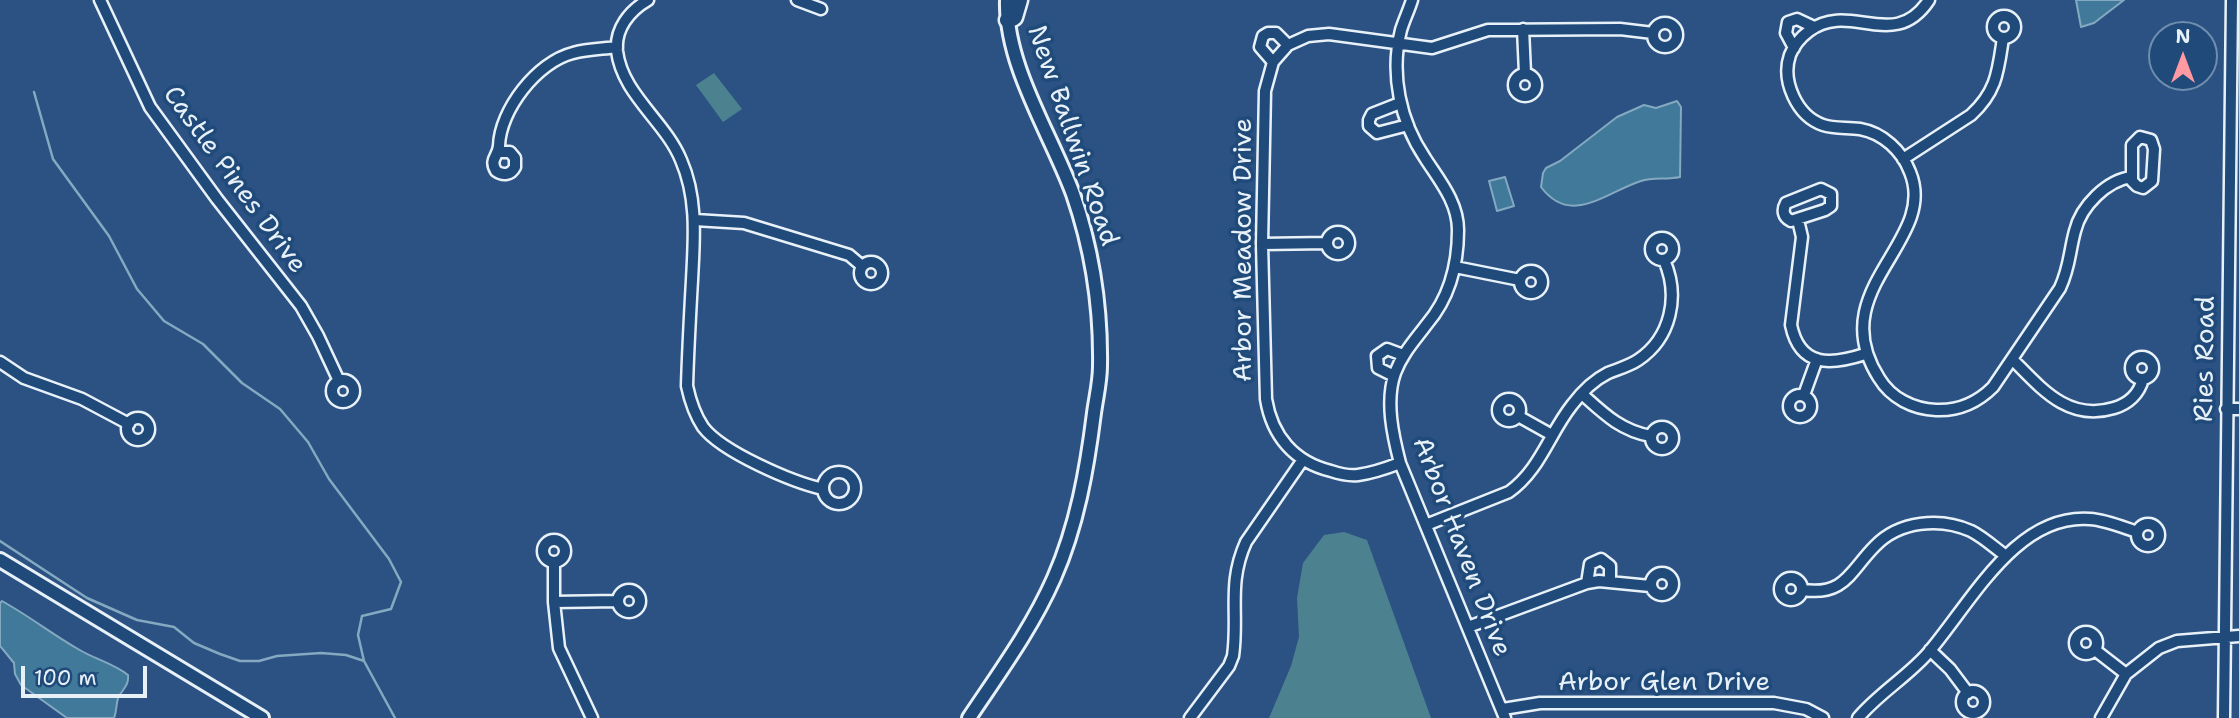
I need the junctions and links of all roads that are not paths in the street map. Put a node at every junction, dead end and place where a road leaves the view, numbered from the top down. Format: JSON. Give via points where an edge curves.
{"nodes":[{"id":1,"x":100,"y":0,"type":"edge"},
{"id":2,"x":648,"y":0,"type":"edge"},
{"id":3,"x":797,"y":0,"type":"edge"},
{"id":4,"x":996,"y":0,"type":"edge"},
{"id":5,"x":1007,"y":0,"type":"edge"},
{"id":6,"x":1020,"y":0,"type":"edge"},
{"id":7,"x":1412,"y":0,"type":"edge"},
{"id":8,"x":1929,"y":0,"type":"edge"},
{"id":9,"x":2232,"y":0,"type":"edge"},
{"id":10,"x":821,"y":9,"type":"dead end"},
{"id":11,"x":1008,"y":20,"type":"junction"},
{"id":12,"x":1814,"y":27,"type":"junction"},
{"id":13,"x":1523,"y":29,"type":"junction"},
{"id":14,"x":1653,"y":33,"type":"dead end"},
{"id":15,"x":2003,"y":38,"type":"dead end"},
{"id":16,"x":1287,"y":45,"type":"junction"},
{"id":17,"x":1398,"y":45,"type":"junction"},
{"id":18,"x":617,"y":47,"type":"junction"},
{"id":19,"x":1794,"y":48,"type":"junction"},
{"id":20,"x":1273,"y":62,"type":"junction"},
{"id":21,"x":1525,"y":73,"type":"dead end"},
{"id":22,"x":1400,"y":103,"type":"junction"},
{"id":23,"x":1408,"y":125,"type":"junction"},
{"id":24,"x":499,"y":152,"type":"dead end"},
{"id":25,"x":1903,"y":159,"type":"junction"},
{"id":26,"x":2234,"y":160,"type":"edge"},
{"id":27,"x":2132,"y":177,"type":"junction"},
{"id":28,"x":695,"y":220,"type":"junction"},
{"id":29,"x":1798,"y":220,"type":"junction"},
{"id":30,"x":1327,"y":243,"type":"dead end"},
{"id":31,"x":1262,"y":244,"type":"junction"},
{"id":32,"x":1664,"y":260,"type":"dead end"},
{"id":33,"x":862,"y":266,"type":"dead end"},
{"id":34,"x":1455,"y":267,"type":"junction"},
{"id":35,"x":1520,"y":280,"type":"dead end"},
{"id":36,"x":1865,"y":354,"type":"junction"},
{"id":37,"x":1403,"y":355,"type":"junction"},
{"id":38,"x":1817,"y":359,"type":"junction"},
{"id":39,"x":2012,"y":359,"type":"junction"},
{"id":40,"x":0,"y":362,"type":"edge"},
{"id":41,"x":1394,"y":376,"type":"junction"},
{"id":42,"x":2143,"y":379,"type":"dead end"},
{"id":43,"x":339,"y":381,"type":"dead end"},
{"id":44,"x":1582,"y":394,"type":"junction"},
{"id":45,"x":1804,"y":396,"type":"dead end"},
{"id":46,"x":2226,"y":409,"type":"junction"},
{"id":47,"x":2239,"y":409,"type":"edge"},
{"id":48,"x":1518,"y":416,"type":"dead end"},
{"id":49,"x":129,"y":424,"type":"dead end"},
{"id":50,"x":1552,"y":435,"type":"junction"},
{"id":51,"x":1651,"y":436,"type":"dead end"},
{"id":52,"x":1302,"y":461,"type":"junction"},
{"id":53,"x":1400,"y":463,"type":"junction"},
{"id":54,"x":823,"y":489,"type":"dead end"},
{"id":55,"x":1426,"y":525,"type":"junction"},
{"id":56,"x":2137,"y":532,"type":"dead end"},
{"id":57,"x":2006,"y":556,"type":"junction"},
{"id":58,"x":0,"y":560,"type":"edge"},
{"id":59,"x":554,"y":562,"type":"dead end"},
{"id":60,"x":1611,"y":582,"type":"junction"},
{"id":61,"x":1587,"y":583,"type":"junction"},
{"id":62,"x":1650,"y":586,"type":"dead end"},
{"id":63,"x":1802,"y":590,"type":"dead end"},
{"id":64,"x":618,"y":601,"type":"dead end"},
{"id":65,"x":554,"y":602,"type":"junction"},
{"id":66,"x":1468,"y":627,"type":"junction"},
{"id":67,"x":2239,"y":636,"type":"edge"},
{"id":68,"x":2224,"y":637,"type":"junction"},
{"id":69,"x":1930,"y":650,"type":"junction"},
{"id":70,"x":2095,"y":650,"type":"dead end"},
{"id":71,"x":2126,"y":674,"type":"junction"},
{"id":72,"x":1968,"y":693,"type":"dead end"},
{"id":73,"x":1504,"y":714,"type":"edge"},
{"id":74,"x":262,"y":718,"type":"edge"},
{"id":75,"x":592,"y":718,"type":"edge"},
{"id":76,"x":969,"y":718,"type":"edge"},
{"id":77,"x":1190,"y":718,"type":"edge"},
{"id":78,"x":1823,"y":718,"type":"edge"},
{"id":79,"x":1858,"y":718,"type":"edge"},
{"id":80,"x":2101,"y":718,"type":"edge"},
{"id":81,"x":2224,"y":718,"type":"edge"}],
"edges":[{"from":1,"to":43,"type":"street","name":"Castle Pines Drive","via":[[150,107],[301,306]]},
{"from":2,"to":18,"type":"street","via":[[631,11],[619,32]]},
{"from":3,"to":10,"type":"street"},
{"from":4,"to":11,"type":"street"},
{"from":5,"to":11,"type":"street","name":"New Ballwin Road"},
{"from":6,"to":11,"type":"main road","via":[[1014,17]]},
{"from":7,"to":17,"type":"street","name":"Arbor Haven Drive"},
{"from":8,"to":12,"type":"street","via":[[1901,23],[1874,26],[1846,19]]},
{"from":9,"to":26,"type":"street","name":"Ries Road"},
{"from":11,"to":76,"type":"street","name":"New Ballwin Road","via":[[1021,71],[1064,170],[1087,240],[1100,367],[1084,481],[1055,577]]},
{"from":12,"to":19,"type":"street"},
{"from":12,"to":19,"type":"street","via":[[1797,19],[1788,22],[1786,33]]},
{"from":13,"to":14,"type":"street"},
{"from":13,"to":17,"type":"street","via":[[1476,33],[1433,48]]},
{"from":13,"to":21,"type":"street"},
{"from":15,"to":25,"type":"street","via":[[1994,86],[1980,108]]},
{"from":16,"to":17,"type":"street","via":[[1329,34]]},
{"from":16,"to":20,"type":"street","name":"Arbor Meadow Drive"},
{"from":16,"to":20,"type":"street","via":[[1276,33],[1263,36],[1260,47]]},
{"from":17,"to":22,"type":"street","name":"Arbor Haven Drive"},
{"from":18,"to":24,"type":"street","via":[[560,57],[532,80],[502,122]]},
{"from":18,"to":28,"type":"street","via":[[626,81],[681,159]]},
{"from":19,"to":25,"type":"street","via":[[1788,80],[1800,108],[1823,125],[1885,139]]},
{"from":20,"to":31,"type":"street","name":"Arbor Meadow Drive","via":[[1265,91]]},
{"from":22,"to":23,"type":"street","name":"Arbor Haven Drive"},
{"from":22,"to":23,"type":"street","via":[[1372,114],[1369,126],[1377,132]]},
{"from":23,"to":34,"type":"street","name":"Arbor Haven Drive","via":[[1454,210],[1458,227]]},
{"from":25,"to":36,"type":"street","via":[[1914,184],[1911,219],[1867,302],[1862,328]]},
{"from":26,"to":46,"type":"street","name":"Ries Road"},
{"from":27,"to":27,"type":"street","via":[[2140,188],[2152,181],[2153,144],[2148,138],[2140,137],[2132,145]]},
{"from":27,"to":39,"type":"street","via":[[2100,192],[2081,215],[2060,288]]},
{"from":28,"to":33,"type":"street","via":[[744,223],[849,255]]},
{"from":28,"to":54,"type":"street","via":[[687,386],[696,415],[722,445],[804,485]]},
{"from":29,"to":29,"type":"street","via":[[1831,206],[1831,194],[1815,190],[1786,203],[1785,216]]},
{"from":29,"to":38,"type":"street","via":[[1802,237],[1791,325],[1799,346]]},
{"from":30,"to":31,"type":"street"},
{"from":31,"to":52,"type":"street","name":"Arbor Meadow Drive","via":[[1268,414],[1282,440]]},
{"from":32,"to":44,"type":"street","via":[[1672,296],[1669,320],[1657,343],[1636,362],[1606,374]]},
{"from":34,"to":35,"type":"street"},
{"from":34,"to":37,"type":"street","name":"Arbor Haven Drive","via":[[1448,294]]},
{"from":36,"to":38,"type":"street","via":[[1836,362]]},
{"from":36,"to":39,"type":"street","via":[[1894,395],[1937,410],[1982,398]]},
{"from":37,"to":41,"type":"street","name":"Arbor Haven Drive"},
{"from":37,"to":41,"type":"street","via":[[1387,349],[1377,356],[1378,368]]},
{"from":38,"to":45,"type":"street"},
{"from":39,"to":42,"type":"street","via":[[2047,394],[2080,411],[2118,407],[2136,394]]},
{"from":40,"to":49,"type":"street","via":[[24,378],[82,399]]},
{"from":41,"to":53,"type":"street","name":"Arbor Haven Drive","via":[[1392,422]]},
{"from":44,"to":50,"type":"street"},
{"from":44,"to":51,"type":"street","via":[[1617,424]]},
{"from":46,"to":47,"type":"street"},
{"from":46,"to":68,"type":"street","name":"Ries Road"},
{"from":48,"to":50,"type":"street"},
{"from":50,"to":55,"type":"street","via":[[1521,484]]},
{"from":52,"to":53,"type":"street","via":[[1355,475]]},
{"from":52,"to":77,"type":"street","via":[[1240,555],[1234,586],[1233,656]]},
{"from":53,"to":55,"type":"street","name":"Arbor Haven Drive"},
{"from":55,"to":66,"type":"street","name":"Arbor Haven Drive"},
{"from":56,"to":57,"type":"street","via":[[2090,519],[2062,521],[2034,532]]},
{"from":57,"to":63,"type":"street","via":[[1973,532],[1924,523],[1899,530],[1878,543],[1844,582],[1818,592]]},
{"from":57,"to":69,"type":"street"},
{"from":58,"to":74,"type":"street"},
{"from":59,"to":65,"type":"street"},
{"from":60,"to":61,"type":"street"},
{"from":60,"to":61,"type":"street","via":[[1610,566],[1601,559],[1590,564]]},
{"from":60,"to":62,"type":"street"},
{"from":61,"to":66,"type":"street"},
{"from":64,"to":65,"type":"street"},
{"from":65,"to":75,"type":"street","via":[[559,648]]},
{"from":66,"to":73,"type":"street","name":"Arbor Haven Drive"},
{"from":67,"to":68,"type":"street"},
{"from":68,"to":71,"type":"street","via":[[2177,641],[2159,648]]},
{"from":68,"to":81,"type":"street","name":"Ries Road"},
{"from":69,"to":72,"type":"street"},
{"from":69,"to":79,"type":"street"},
{"from":70,"to":71,"type":"street"},
{"from":71,"to":80,"type":"street"},
{"from":73,"to":78,"type":"street","name":"Arbor Glen Drive","via":[[1540,703],[1774,703],[1807,709]]}]}
